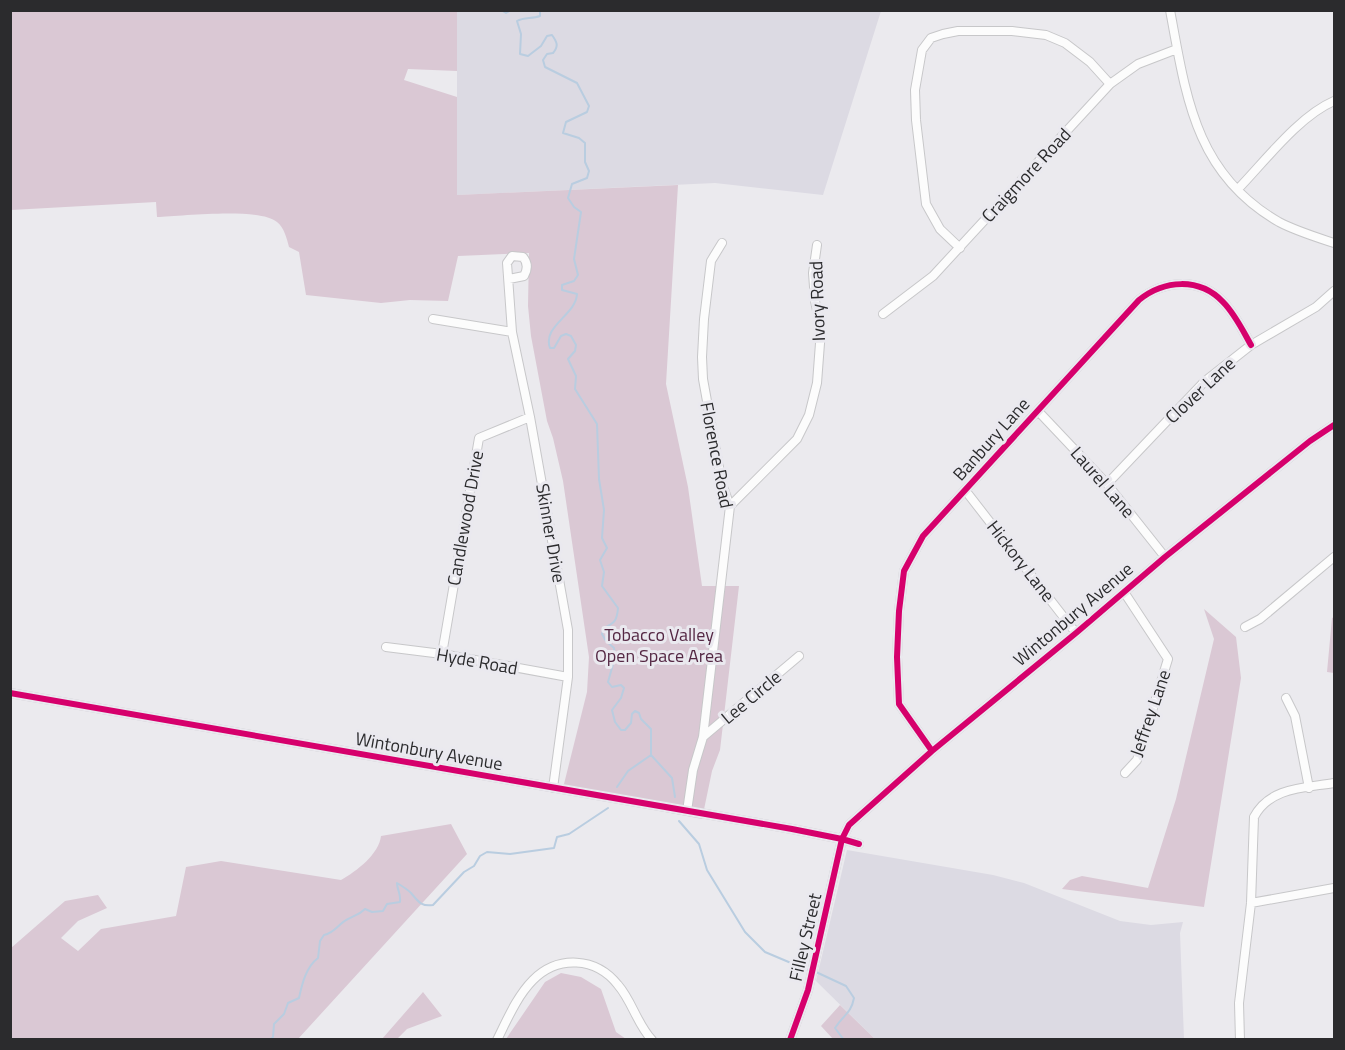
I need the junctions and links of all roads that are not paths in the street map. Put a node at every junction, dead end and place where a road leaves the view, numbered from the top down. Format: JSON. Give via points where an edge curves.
{"nodes":[{"id":1,"x":1170,"y":10,"type":"edge"},
{"id":2,"x":1178,"y":49,"type":"junction"},
{"id":3,"x":1110,"y":84,"type":"junction"},
{"id":4,"x":1335,"y":100,"type":"edge"},
{"id":5,"x":1238,"y":189,"type":"junction"},
{"id":6,"x":722,"y":243,"type":"dead end"},
{"id":7,"x":1335,"y":243,"type":"edge"},
{"id":8,"x":817,"y":245,"type":"dead end"},
{"id":9,"x":960,"y":248,"type":"junction"},
{"id":10,"x":509,"y":279,"type":"dead end"},
{"id":11,"x":1335,"y":291,"type":"edge"},
{"id":12,"x":883,"y":314,"type":"dead end"},
{"id":13,"x":433,"y":319,"type":"dead end"},
{"id":14,"x":512,"y":332,"type":"junction"},
{"id":15,"x":1251,"y":345,"type":"junction"},
{"id":16,"x":1038,"y":411,"type":"junction"},
{"id":17,"x":530,"y":417,"type":"junction"},
{"id":18,"x":1335,"y":425,"type":"edge"},
{"id":19,"x":1107,"y":484,"type":"junction"},
{"id":20,"x":965,"y":490,"type":"junction"},
{"id":21,"x":730,"y":506,"type":"junction"},
{"id":22,"x":1165,"y":556,"type":"junction"},
{"id":23,"x":1335,"y":557,"type":"edge"},
{"id":24,"x":1124,"y":592,"type":"junction"},
{"id":25,"x":1245,"y":627,"type":"dead end"},
{"id":26,"x":1076,"y":633,"type":"junction"},
{"id":27,"x":386,"y":647,"type":"dead end"},
{"id":28,"x":442,"y":654,"type":"junction"},
{"id":29,"x":799,"y":656,"type":"dead end"},
{"id":30,"x":568,"y":677,"type":"junction"},
{"id":31,"x":10,"y":693,"type":"edge"},
{"id":32,"x":1286,"y":698,"type":"dead end"},
{"id":33,"x":703,"y":737,"type":"junction"},
{"id":34,"x":932,"y":751,"type":"junction"},
{"id":35,"x":1125,"y":773,"type":"dead end"},
{"id":36,"x":1335,"y":783,"type":"edge"},
{"id":37,"x":553,"y":788,"type":"junction"},
{"id":38,"x":1309,"y":788,"type":"junction"},
{"id":39,"x":687,"y":811,"type":"junction"},
{"id":40,"x":842,"y":838,"type":"junction"},
{"id":41,"x":859,"y":844,"type":"dead end"},
{"id":42,"x":1335,"y":888,"type":"edge"},
{"id":43,"x":1251,"y":903,"type":"junction"},
{"id":44,"x":497,"y":1040,"type":"edge"},
{"id":45,"x":652,"y":1040,"type":"edge"},
{"id":46,"x":790,"y":1040,"type":"edge"},
{"id":47,"x":1240,"y":1040,"type":"edge"}],
"edges":[{"from":1,"to":2,"type":"street"},
{"from":2,"to":3,"type":"street","name":"Craigmore Road","via":[[1138,64]]},
{"from":2,"to":5,"type":"street","via":[[1198,131],[1217,165]]},
{"from":3,"to":9,"type":"street","name":"Craigmore Road"},
{"from":3,"to":9,"type":"street","via":[[1090,62],[1065,43],[1046,35],[958,32],[931,38],[922,50],[915,90],[926,204],[940,229]]},
{"from":4,"to":5,"type":"street","via":[[1306,118]]},
{"from":5,"to":7,"type":"street","via":[[1252,204],[1280,222]]},
{"from":6,"to":21,"type":"street","name":"Florence Road","via":[[711,261],[702,357],[722,484]]},
{"from":8,"to":21,"type":"street","name":"Ivory Road","via":[[813,273],[820,330],[817,383],[809,415],[797,439]]},
{"from":9,"to":12,"type":"street","name":"Craigmore Road","via":[[933,276]]},
{"from":10,"to":14,"type":"street","name":"Skinner Drive"},
{"from":11,"to":15,"type":"street","name":"Clover Lane","via":[[1316,307]]},
{"from":13,"to":14,"type":"street"},
{"from":14,"to":17,"type":"street","name":"Skinner Drive"},
{"from":15,"to":16,"type":"street","name":"Banbury Lane","via":[[1229,309],[1214,294],[1185,284],[1160,287],[1139,300]]},
{"from":15,"to":19,"type":"street","name":"Clover Lane","via":[[1204,382]]},
{"from":16,"to":19,"type":"street","name":"Laurel Lane"},
{"from":16,"to":20,"type":"street","name":"Banbury Lane"},
{"from":17,"to":28,"type":"street","name":"Candlewood Drive","via":[[478,438]]},
{"from":17,"to":30,"type":"street","name":"Skinner Drive","via":[[568,630]]},
{"from":18,"to":22,"type":"street","name":"Wintonbury Avenue"},
{"from":19,"to":22,"type":"street","name":"Laurel Lane"},
{"from":20,"to":26,"type":"street","name":"Hickory Lane"},
{"from":20,"to":34,"type":"street","name":"Banbury Lane","via":[[923,536],[904,571],[897,657],[900,704]]},
{"from":21,"to":33,"type":"street","name":"Florence Road"},
{"from":22,"to":24,"type":"street","name":"Wintonbury Avenue"},
{"from":23,"to":25,"type":"street"},
{"from":24,"to":26,"type":"street","name":"Wintonbury Avenue"},
{"from":24,"to":35,"type":"street","name":"Jeffrey Lane","via":[[1168,659],[1137,760]]},
{"from":26,"to":34,"type":"street","name":"Wintonbury Avenue"},
{"from":27,"to":28,"type":"street","name":"Hyde Road"},
{"from":28,"to":30,"type":"street","name":"Hyde Road"},
{"from":29,"to":33,"type":"street","name":"Lee Circle"},
{"from":30,"to":37,"type":"street","name":"Skinner Drive"},
{"from":31,"to":37,"type":"street","name":"Wintonbury Avenue"},
{"from":32,"to":38,"type":"street","via":[[1295,716]]},
{"from":33,"to":39,"type":"street","name":"Florence Road"},
{"from":34,"to":40,"type":"street","name":"Wintonbury Avenue","via":[[849,825]]},
{"from":36,"to":38,"type":"street"},
{"from":37,"to":39,"type":"street","name":"Wintonbury Avenue"},
{"from":38,"to":43,"type":"street","via":[[1277,794],[1260,806],[1254,817]]},
{"from":39,"to":40,"type":"street","name":"Wintonbury Avenue"},
{"from":40,"to":41,"type":"street","name":"Wintonbury Avenue"},
{"from":40,"to":46,"type":"street","name":"Filley Street","via":[[813,971]]},
{"from":42,"to":43,"type":"street"},
{"from":43,"to":47,"type":"street","via":[[1239,1003]]},
{"from":44,"to":45,"type":"street","via":[[533,980],[549,968],[580,962],[597,966],[616,982]]}]}
